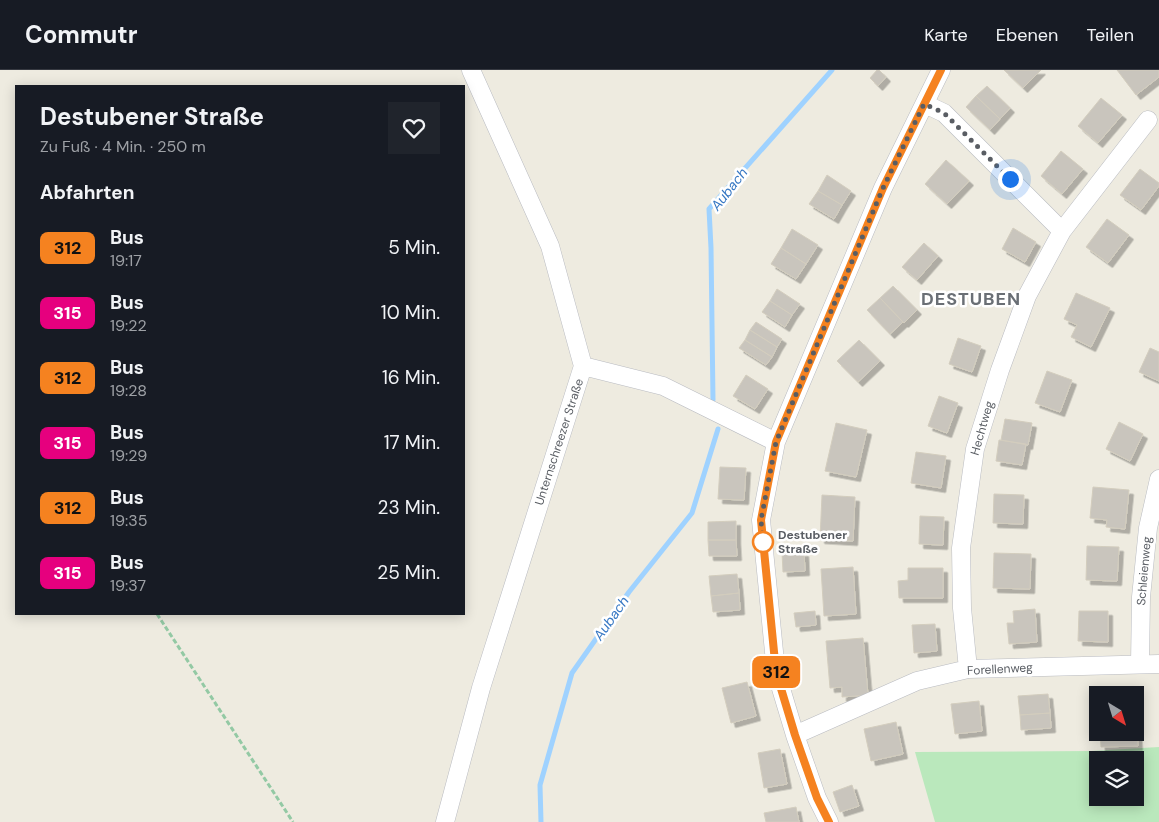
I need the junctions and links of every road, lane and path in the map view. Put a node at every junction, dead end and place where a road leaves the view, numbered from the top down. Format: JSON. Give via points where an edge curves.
{"nodes":[{"id":1,"x":471,"y":70,"type":"edge"},
{"id":2,"x":941,"y":70,"type":"edge"},
{"id":3,"x":924,"y":104,"type":"junction"},
{"id":4,"x":1148,"y":120,"type":"dead end"},
{"id":5,"x":1062,"y":231,"type":"junction"},
{"id":6,"x":584,"y":366,"type":"junction"},
{"id":7,"x":776,"y":442,"type":"junction"},
{"id":8,"x":1159,"y":479,"type":"edge"},
{"id":9,"x":158,"y":615,"type":"edge"},
{"id":10,"x":1140,"y":664,"type":"junction"},
{"id":11,"x":1159,"y":664,"type":"edge"},
{"id":12,"x":968,"y":669,"type":"junction"},
{"id":13,"x":795,"y":735,"type":"junction"},
{"id":14,"x":293,"y":822,"type":"edge"},
{"id":15,"x":445,"y":822,"type":"edge"},
{"id":16,"x":829,"y":822,"type":"edge"}],
"edges":[{"from":1,"to":6,"type":"street","name":"Unternschreezer Straße","via":[[550,246]]},
{"from":2,"to":3,"type":"street"},
{"from":3,"to":5,"type":"street","via":[[944,113]]},
{"from":3,"to":7,"type":"street","via":[[883,188]]},
{"from":4,"to":5,"type":"street","name":"Hechtweg"},
{"from":5,"to":12,"type":"street","name":"Hechtweg","via":[[1027,296],[975,449],[961,548]]},
{"from":6,"to":7,"type":"street","via":[[663,386]]},
{"from":6,"to":15,"type":"street","name":"Unternschreezer Straße","via":[[481,688]]},
{"from":7,"to":13,"type":"street","via":[[761,520],[776,672]]},
{"from":8,"to":10,"type":"street","name":"Schleienweg","via":[[1148,528],[1141,597]]},
{"from":9,"to":14,"type":"path"},
{"from":10,"to":11,"type":"street","name":"Forellenweg"},
{"from":10,"to":12,"type":"street","name":"Forellenweg"},
{"from":12,"to":13,"type":"street","name":"Forellenweg","via":[[917,681]]},
{"from":13,"to":16,"type":"street"}]}
